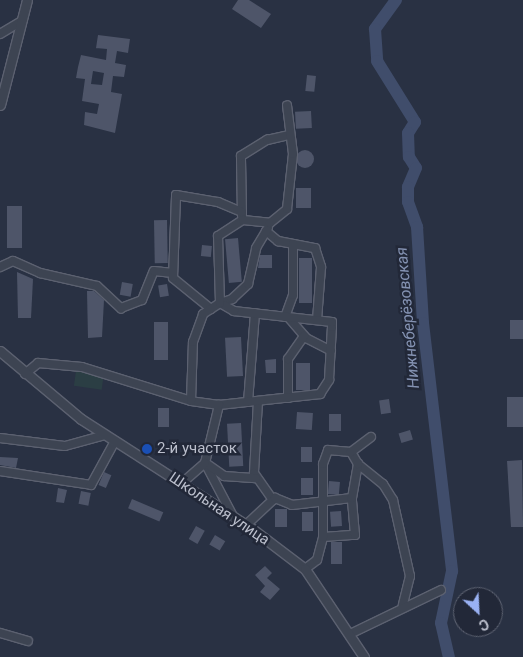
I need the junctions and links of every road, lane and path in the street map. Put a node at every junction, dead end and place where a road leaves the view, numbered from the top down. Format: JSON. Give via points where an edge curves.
{"nodes":[{"id":1,"x":27,"y":0,"type":"edge"},
{"id":2,"x":22,"y":20,"type":"junction"},
{"id":3,"x":0,"y":34,"type":"edge"},
{"id":4,"x":0,"y":105,"type":"edge"},
{"id":5,"x":287,"y":105,"type":"dead end"},
{"id":6,"x":289,"y":135,"type":"junction"},
{"id":7,"x":242,"y":212,"type":"junction"},
{"id":8,"x":243,"y":220,"type":"junction"},
{"id":9,"x":270,"y":223,"type":"junction"},
{"id":10,"x":266,"y":231,"type":"junction"},
{"id":11,"x":293,"y":244,"type":"junction"},
{"id":12,"x":0,"y":267,"type":"edge"},
{"id":13,"x":173,"y":274,"type":"junction"},
{"id":14,"x":220,"y":303,"type":"junction"},
{"id":15,"x":211,"y":309,"type":"junction"},
{"id":16,"x":255,"y":314,"type":"junction"},
{"id":17,"x":287,"y":317,"type":"junction"},
{"id":18,"x":317,"y":320,"type":"junction"},
{"id":19,"x":304,"y":336,"type":"junction"},
{"id":20,"x":0,"y":351,"type":"edge"},
{"id":21,"x":331,"y":351,"type":"junction"},
{"id":22,"x":25,"y":374,"type":"junction"},
{"id":23,"x":288,"y":398,"type":"junction"},
{"id":24,"x":191,"y":401,"type":"junction"},
{"id":25,"x":258,"y":401,"type":"junction"},
{"id":26,"x":248,"y":402,"type":"junction"},
{"id":27,"x":219,"y":405,"type":"junction"},
{"id":28,"x":106,"y":435,"type":"junction"},
{"id":29,"x":371,"y":437,"type":"dead end"},
{"id":30,"x":0,"y":438,"type":"edge"},
{"id":31,"x":114,"y":441,"type":"junction"},
{"id":32,"x":351,"y":452,"type":"junction"},
{"id":33,"x":205,"y":463,"type":"junction"},
{"id":34,"x":358,"y":464,"type":"junction"},
{"id":35,"x":0,"y":471,"type":"edge"},
{"id":36,"x":256,"y":478,"type":"junction"},
{"id":37,"x":182,"y":483,"type":"junction"},
{"id":38,"x":352,"y":498,"type":"junction"},
{"id":39,"x":273,"y":500,"type":"junction"},
{"id":40,"x":323,"y":504,"type":"junction"},
{"id":41,"x":232,"y":516,"type":"junction"},
{"id":42,"x":246,"y":524,"type":"junction"},
{"id":43,"x":323,"y":537,"type":"junction"},
{"id":44,"x":305,"y":569,"type":"junction"},
{"id":45,"x":441,"y":590,"type":"dead end"},
{"id":46,"x":403,"y":605,"type":"junction"},
{"id":47,"x":0,"y":633,"type":"edge"},
{"id":48,"x":350,"y":634,"type":"junction"},
{"id":49,"x":28,"y":641,"type":"dead end"},
{"id":50,"x":364,"y":657,"type":"edge"}],
"edges":[{"from":1,"to":2,"type":"street"},
{"from":2,"to":3,"type":"street"},
{"from":2,"to":4,"type":"street"},
{"from":5,"to":6,"type":"street"},
{"from":6,"to":7,"type":"street","via":[[267,140],[241,156]]},
{"from":6,"to":9,"type":"street","via":[[293,154],[286,209]]},
{"from":7,"to":8,"type":"street"},
{"from":7,"to":13,"type":"street","via":[[218,202],[176,195]]},
{"from":8,"to":9,"type":"street"},
{"from":8,"to":14,"type":"street","via":[[218,236]]},
{"from":9,"to":10,"type":"street"},
{"from":10,"to":11,"type":"street","via":[[274,239]]},
{"from":10,"to":14,"type":"street","via":[[256,248],[248,284]]},
{"from":11,"to":17,"type":"street","via":[[293,294]]},
{"from":11,"to":18,"type":"street","via":[[314,248],[321,267]]},
{"from":12,"to":13,"type":"street","via":[[13,261],[40,273],[97,286],[121,308],[142,300],[154,271]]},
{"from":13,"to":15,"type":"street","via":[[173,278]]},
{"from":14,"to":15,"type":"street"},
{"from":14,"to":16,"type":"street","via":[[234,311]]},
{"from":15,"to":24,"type":"street","via":[[203,314],[193,342]]},
{"from":16,"to":17,"type":"street"},
{"from":16,"to":26,"type":"street"},
{"from":17,"to":18,"type":"street"},
{"from":17,"to":19,"type":"street"},
{"from":18,"to":21,"type":"street","via":[[332,322]]},
{"from":19,"to":21,"type":"street"},
{"from":19,"to":23,"type":"street","via":[[288,360]]},
{"from":20,"to":22,"type":"street","name":"Школьная улица"},
{"from":21,"to":23,"type":"street","via":[[329,380],[320,394]]},
{"from":22,"to":24,"type":"street","via":[[38,363],[82,367]]},
{"from":22,"to":28,"type":"street","name":"Школьная улица"},
{"from":23,"to":25,"type":"street"},
{"from":24,"to":27,"type":"street"},
{"from":25,"to":26,"type":"street"},
{"from":25,"to":36,"type":"street","via":[[253,449]]},
{"from":26,"to":27,"type":"street"},
{"from":27,"to":33,"type":"street"},
{"from":28,"to":30,"type":"street","via":[[65,446]]},
{"from":28,"to":31,"type":"street","name":"Школьная улица"},
{"from":29,"to":32,"type":"street"},
{"from":31,"to":35,"type":"street","via":[[91,485]]},
{"from":31,"to":37,"type":"street","name":"Школьная улица"},
{"from":32,"to":34,"type":"street"},
{"from":32,"to":40,"type":"street","via":[[328,450],[323,464]]},
{"from":33,"to":36,"type":"street","via":[[224,476]]},
{"from":33,"to":37,"type":"street"},
{"from":33,"to":41,"type":"street"},
{"from":34,"to":38,"type":"street"},
{"from":34,"to":46,"type":"street","via":[[383,484],[393,500],[410,576]]},
{"from":36,"to":39,"type":"street"},
{"from":37,"to":41,"type":"street","name":"Школьная улица"},
{"from":38,"to":40,"type":"street"},
{"from":38,"to":43,"type":"street","via":[[355,534]]},
{"from":39,"to":40,"type":"street"},
{"from":39,"to":42,"type":"street"},
{"from":40,"to":43,"type":"street"},
{"from":41,"to":42,"type":"street","name":"Школьная улица"},
{"from":42,"to":44,"type":"street","name":"Школьная улица"},
{"from":43,"to":44,"type":"street","via":[[317,560]]},
{"from":44,"to":48,"type":"street","name":"Школьная улица"},
{"from":45,"to":46,"type":"street"},
{"from":46,"to":48,"type":"street"},
{"from":47,"to":49,"type":"street"},
{"from":48,"to":50,"type":"street","name":"Школьная улица"}]}
